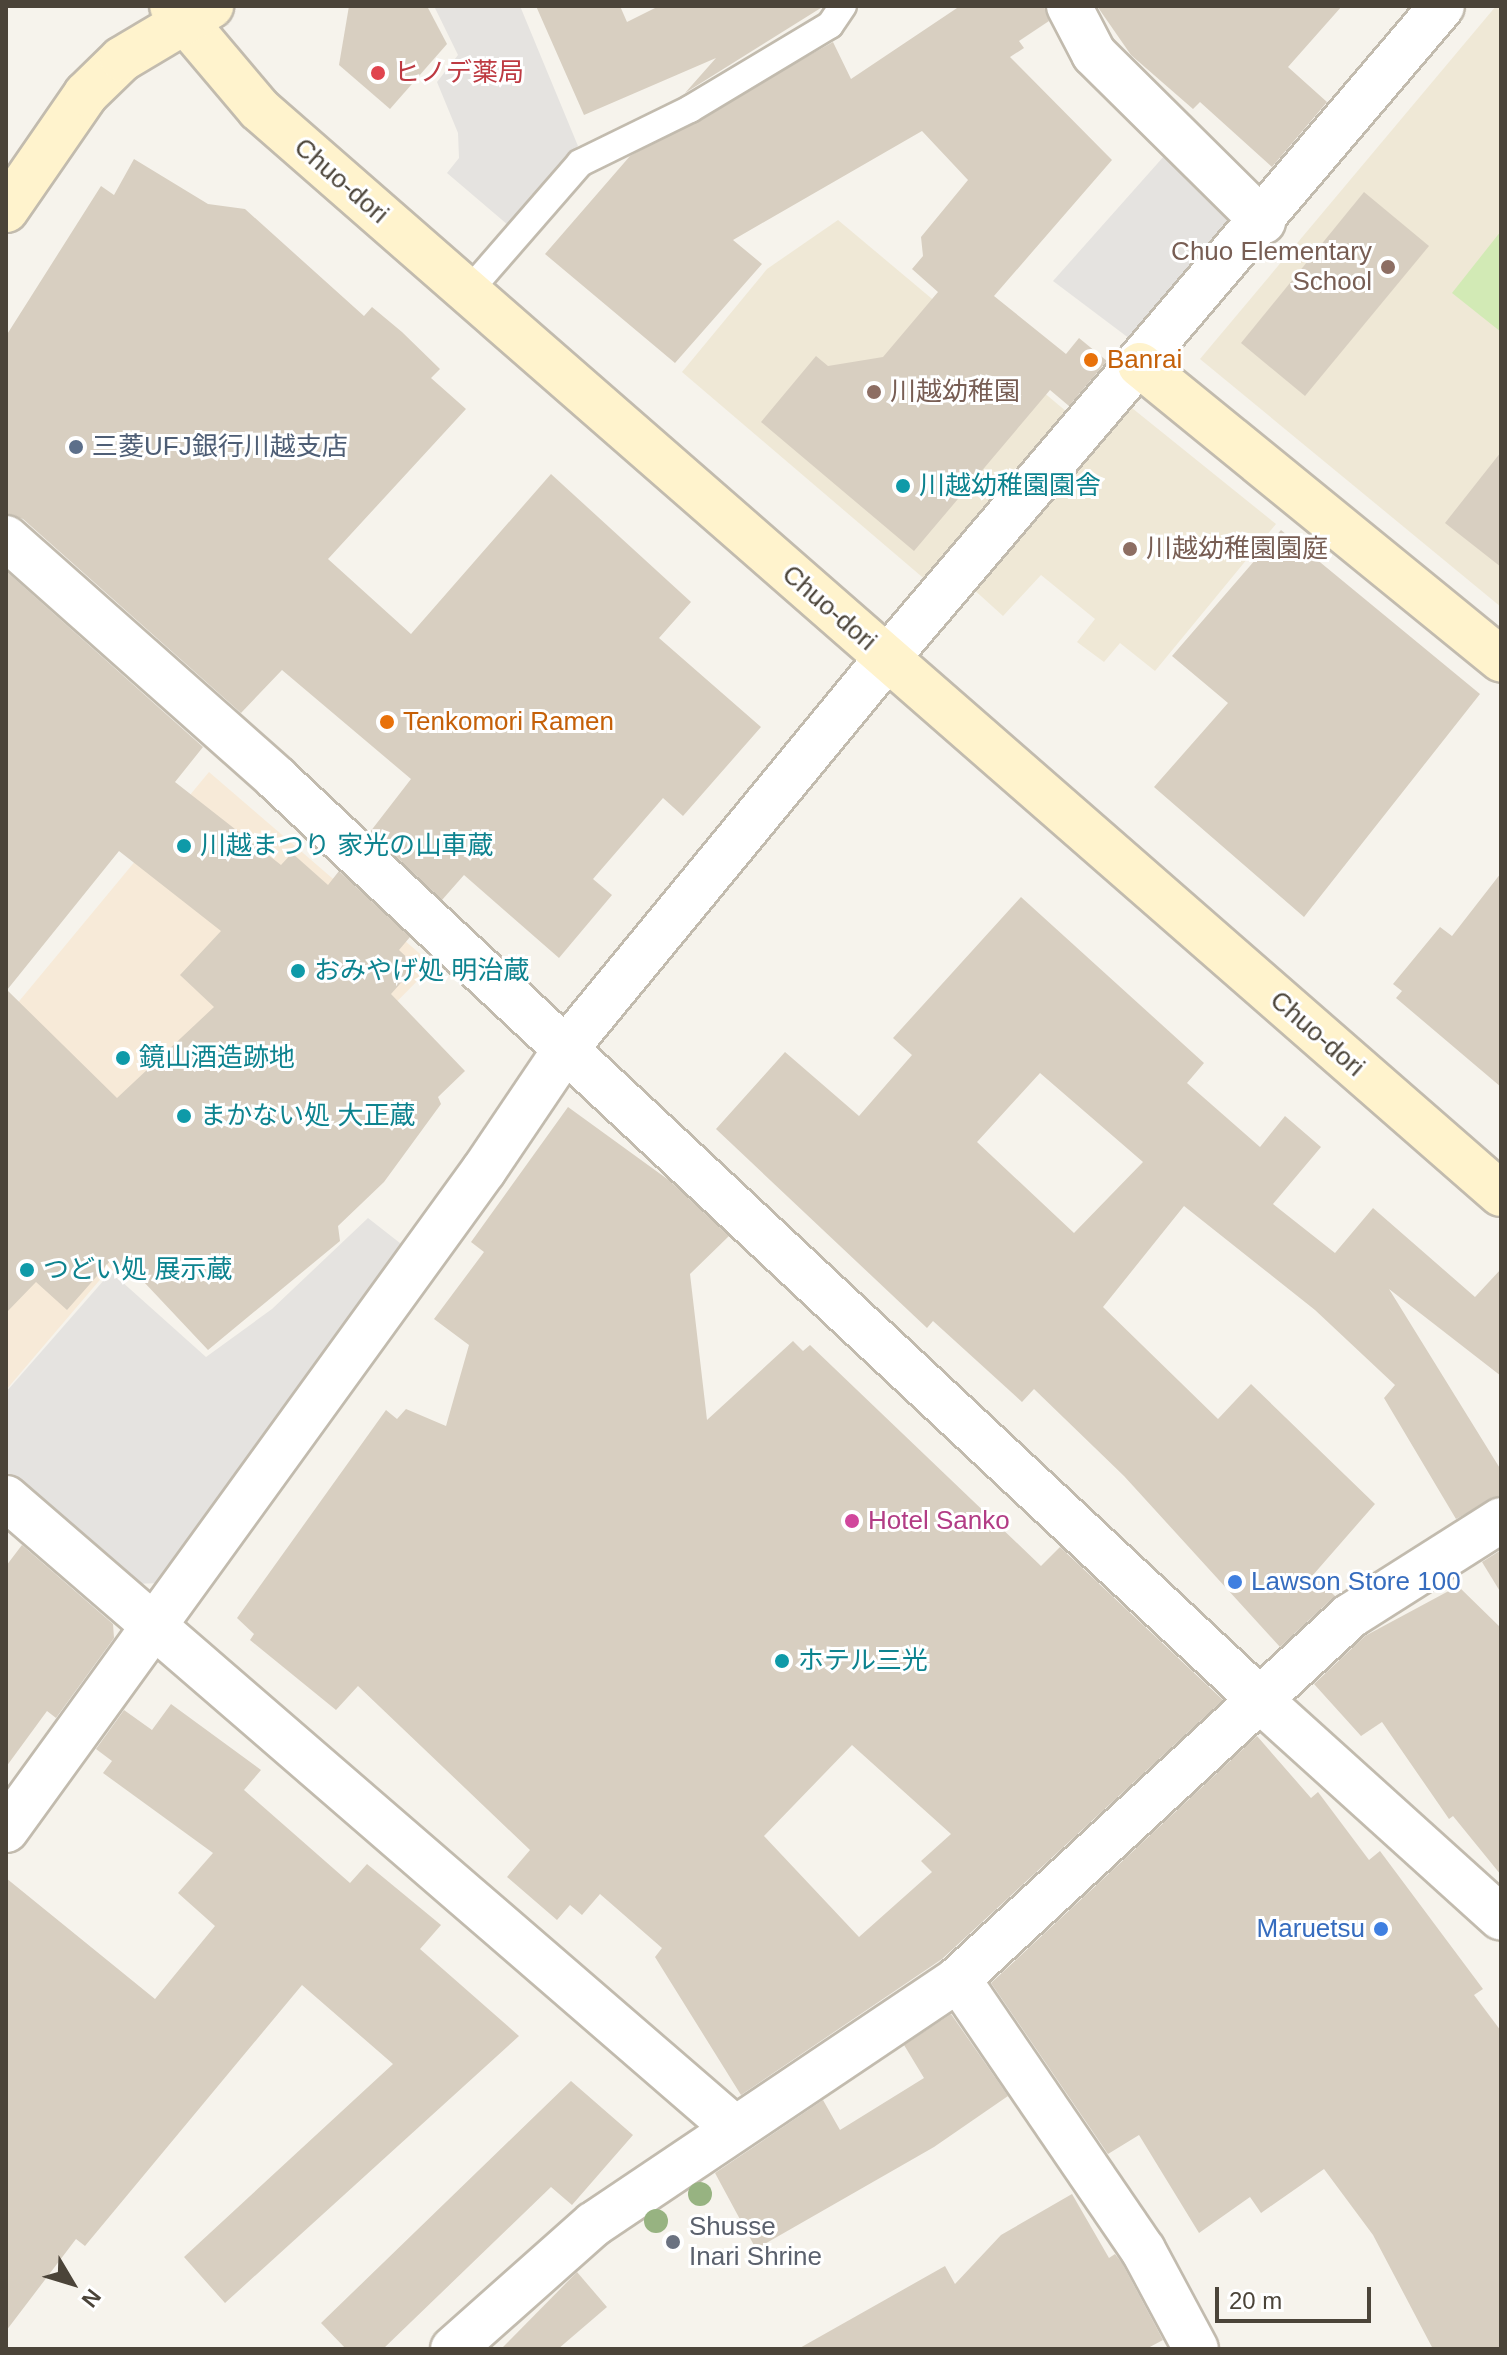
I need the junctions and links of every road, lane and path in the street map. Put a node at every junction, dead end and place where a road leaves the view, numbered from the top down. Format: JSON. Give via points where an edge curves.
{"nodes":[{"id":1,"x":843,"y":6,"type":"edge"},
{"id":2,"x":1069,"y":6,"type":"edge"},
{"id":3,"x":1442,"y":6,"type":"edge"},
{"id":4,"x":189,"y":11,"type":"edge"},
{"id":5,"x":6,"y":210,"type":"edge"},
{"id":6,"x":1263,"y":221,"type":"junction"},
{"id":7,"x":468,"y":292,"type":"junction"},
{"id":8,"x":1140,"y":365,"type":"junction"},
{"id":9,"x":6,"y":538,"type":"edge"},
{"id":10,"x":887,"y":658,"type":"junction"},
{"id":11,"x":1501,"y":659,"type":"edge"},
{"id":12,"x":567,"y":1047,"type":"junction"},
{"id":13,"x":1501,"y":1194,"type":"edge"},
{"id":14,"x":6,"y":1498,"type":"edge"},
{"id":15,"x":1501,"y":1520,"type":"edge"},
{"id":16,"x":156,"y":1629,"type":"junction"},
{"id":17,"x":1259,"y":1699,"type":"junction"},
{"id":18,"x":6,"y":1830,"type":"edge"},
{"id":19,"x":1501,"y":1918,"type":"edge"},
{"id":20,"x":958,"y":1979,"type":"junction"},
{"id":21,"x":732,"y":2126,"type":"junction"},
{"id":22,"x":453,"y":2349,"type":"edge"},
{"id":23,"x":1196,"y":2349,"type":"edge"}],
"edges":[{"from":1,"to":7,"type":"lane","via":[[830,25],[690,109],[580,163]]},
{"from":2,"to":6,"type":"street","via":[[1094,54]]},
{"from":3,"to":6,"type":"street"},
{"from":4,"to":5,"type":"main road","via":[[122,59],[81,100]]},
{"from":4,"to":7,"type":"main road","name":"Chuo-dori","via":[[259,109]]},
{"from":6,"to":8,"type":"street"},
{"from":7,"to":10,"type":"main road","name":"Chuo-dori"},
{"from":8,"to":10,"type":"street"},
{"from":8,"to":11,"type":"main road"},
{"from":9,"to":12,"type":"street"},
{"from":10,"to":12,"type":"street"},
{"from":10,"to":13,"type":"main road","name":"Chuo-dori"},
{"from":12,"to":16,"type":"street"},
{"from":12,"to":17,"type":"street"},
{"from":14,"to":16,"type":"street"},
{"from":15,"to":17,"type":"street","via":[[1350,1616]]},
{"from":16,"to":18,"type":"street"},
{"from":16,"to":21,"type":"street"},
{"from":17,"to":19,"type":"street"},
{"from":17,"to":20,"type":"street"},
{"from":20,"to":21,"type":"street"},
{"from":20,"to":23,"type":"street","via":[[1143,2250]]},
{"from":21,"to":22,"type":"street","via":[[594,2224]]}]}
